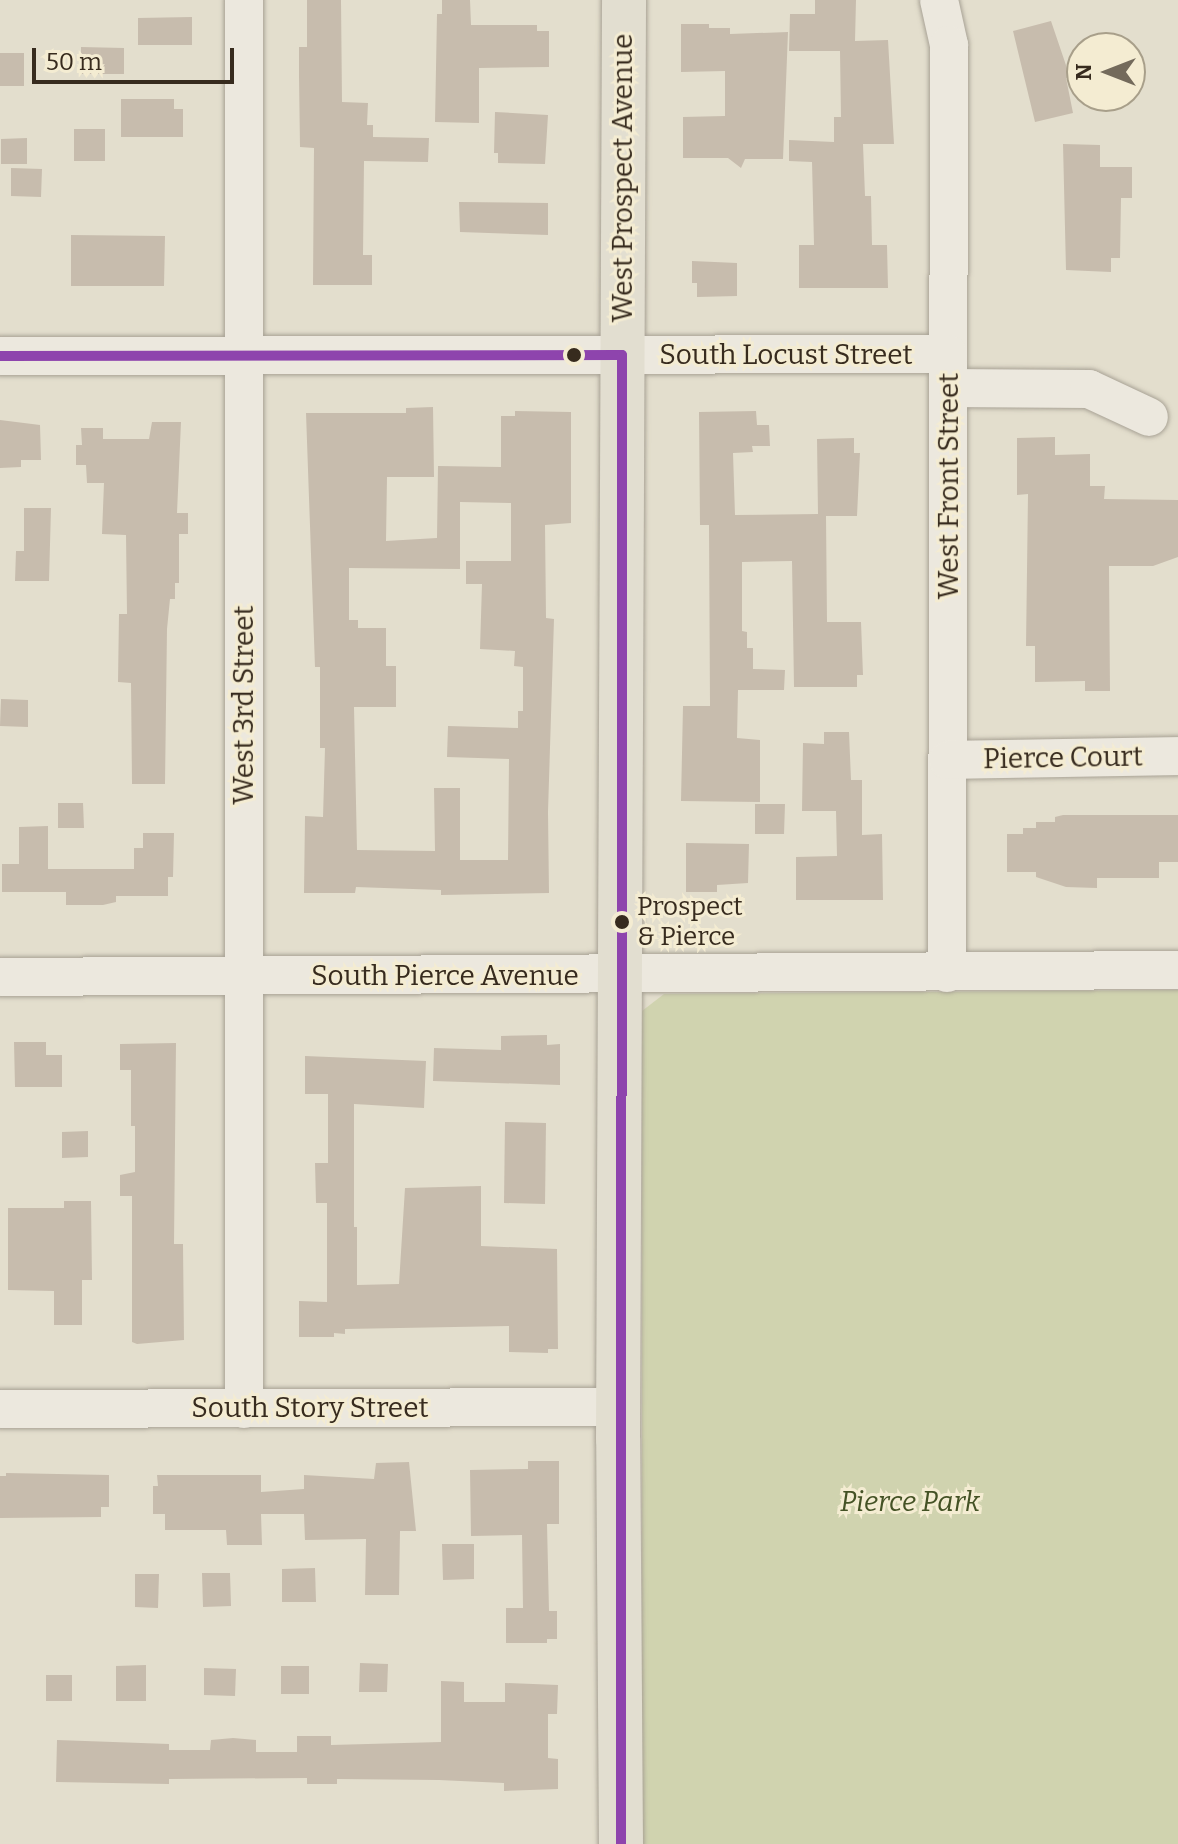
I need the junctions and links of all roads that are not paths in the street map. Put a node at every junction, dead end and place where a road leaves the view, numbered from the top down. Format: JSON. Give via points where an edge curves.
{"nodes":[{"id":1,"x":244,"y":0,"type":"edge"},
{"id":2,"x":624,"y":0,"type":"edge"},
{"id":3,"x":939,"y":0,"type":"edge"},
{"id":4,"x":622,"y":355,"type":"junction"},
{"id":5,"x":0,"y":356,"type":"edge"},
{"id":6,"x":244,"y":356,"type":"junction"},
{"id":7,"x":948,"y":371,"type":"junction"},
{"id":8,"x":1149,"y":417,"type":"dead end"},
{"id":9,"x":1178,"y":756,"type":"edge"},
{"id":10,"x":948,"y":760,"type":"junction"},
{"id":11,"x":1178,"y":970,"type":"edge"},
{"id":12,"x":947,"y":973,"type":"junction"},
{"id":13,"x":622,"y":975,"type":"junction"},
{"id":14,"x":0,"y":977,"type":"edge"},
{"id":15,"x":244,"y":977,"type":"junction"},
{"id":16,"x":619,"y":1407,"type":"junction"},
{"id":17,"x":0,"y":1409,"type":"edge"},
{"id":18,"x":244,"y":1409,"type":"junction"},
{"id":19,"x":621,"y":1844,"type":"edge"}],
"edges":[{"from":1,"to":6,"type":"street","name":"West 3rd Street"},
{"from":2,"to":4,"type":"main road","name":"West Prospect Avenue"},
{"from":3,"to":7,"type":"street","name":"West Front Street","via":[[949,45]]},
{"from":4,"to":6,"type":"street","name":"South Locust Street"},
{"from":4,"to":7,"type":"street","name":"South Locust Street"},
{"from":4,"to":13,"type":"main road","name":"West Prospect Avenue"},
{"from":5,"to":6,"type":"street","name":"South Locust Street"},
{"from":6,"to":15,"type":"street","name":"West 3rd Street"},
{"from":7,"to":8,"type":"street","name":"South Locust Street","via":[[1089,389]]},
{"from":7,"to":10,"type":"street","name":"West Front Street"},
{"from":9,"to":10,"type":"street","name":"Pierce Court"},
{"from":10,"to":12,"type":"street","name":"West Front Street"},
{"from":11,"to":12,"type":"street","name":"South Pierce Avenue"},
{"from":12,"to":13,"type":"street","name":"South Pierce Avenue"},
{"from":13,"to":15,"type":"street","name":"South Pierce Avenue"},
{"from":13,"to":16,"type":"main road","name":"West Prospect Avenue"},
{"from":14,"to":15,"type":"street","name":"South Pierce Avenue"},
{"from":15,"to":18,"type":"street","name":"West 3rd Street"},
{"from":16,"to":18,"type":"street","name":"South Story Street"},
{"from":16,"to":19,"type":"main road","name":"West Prospect Avenue"},
{"from":17,"to":18,"type":"street","name":"South Story Street"}]}
